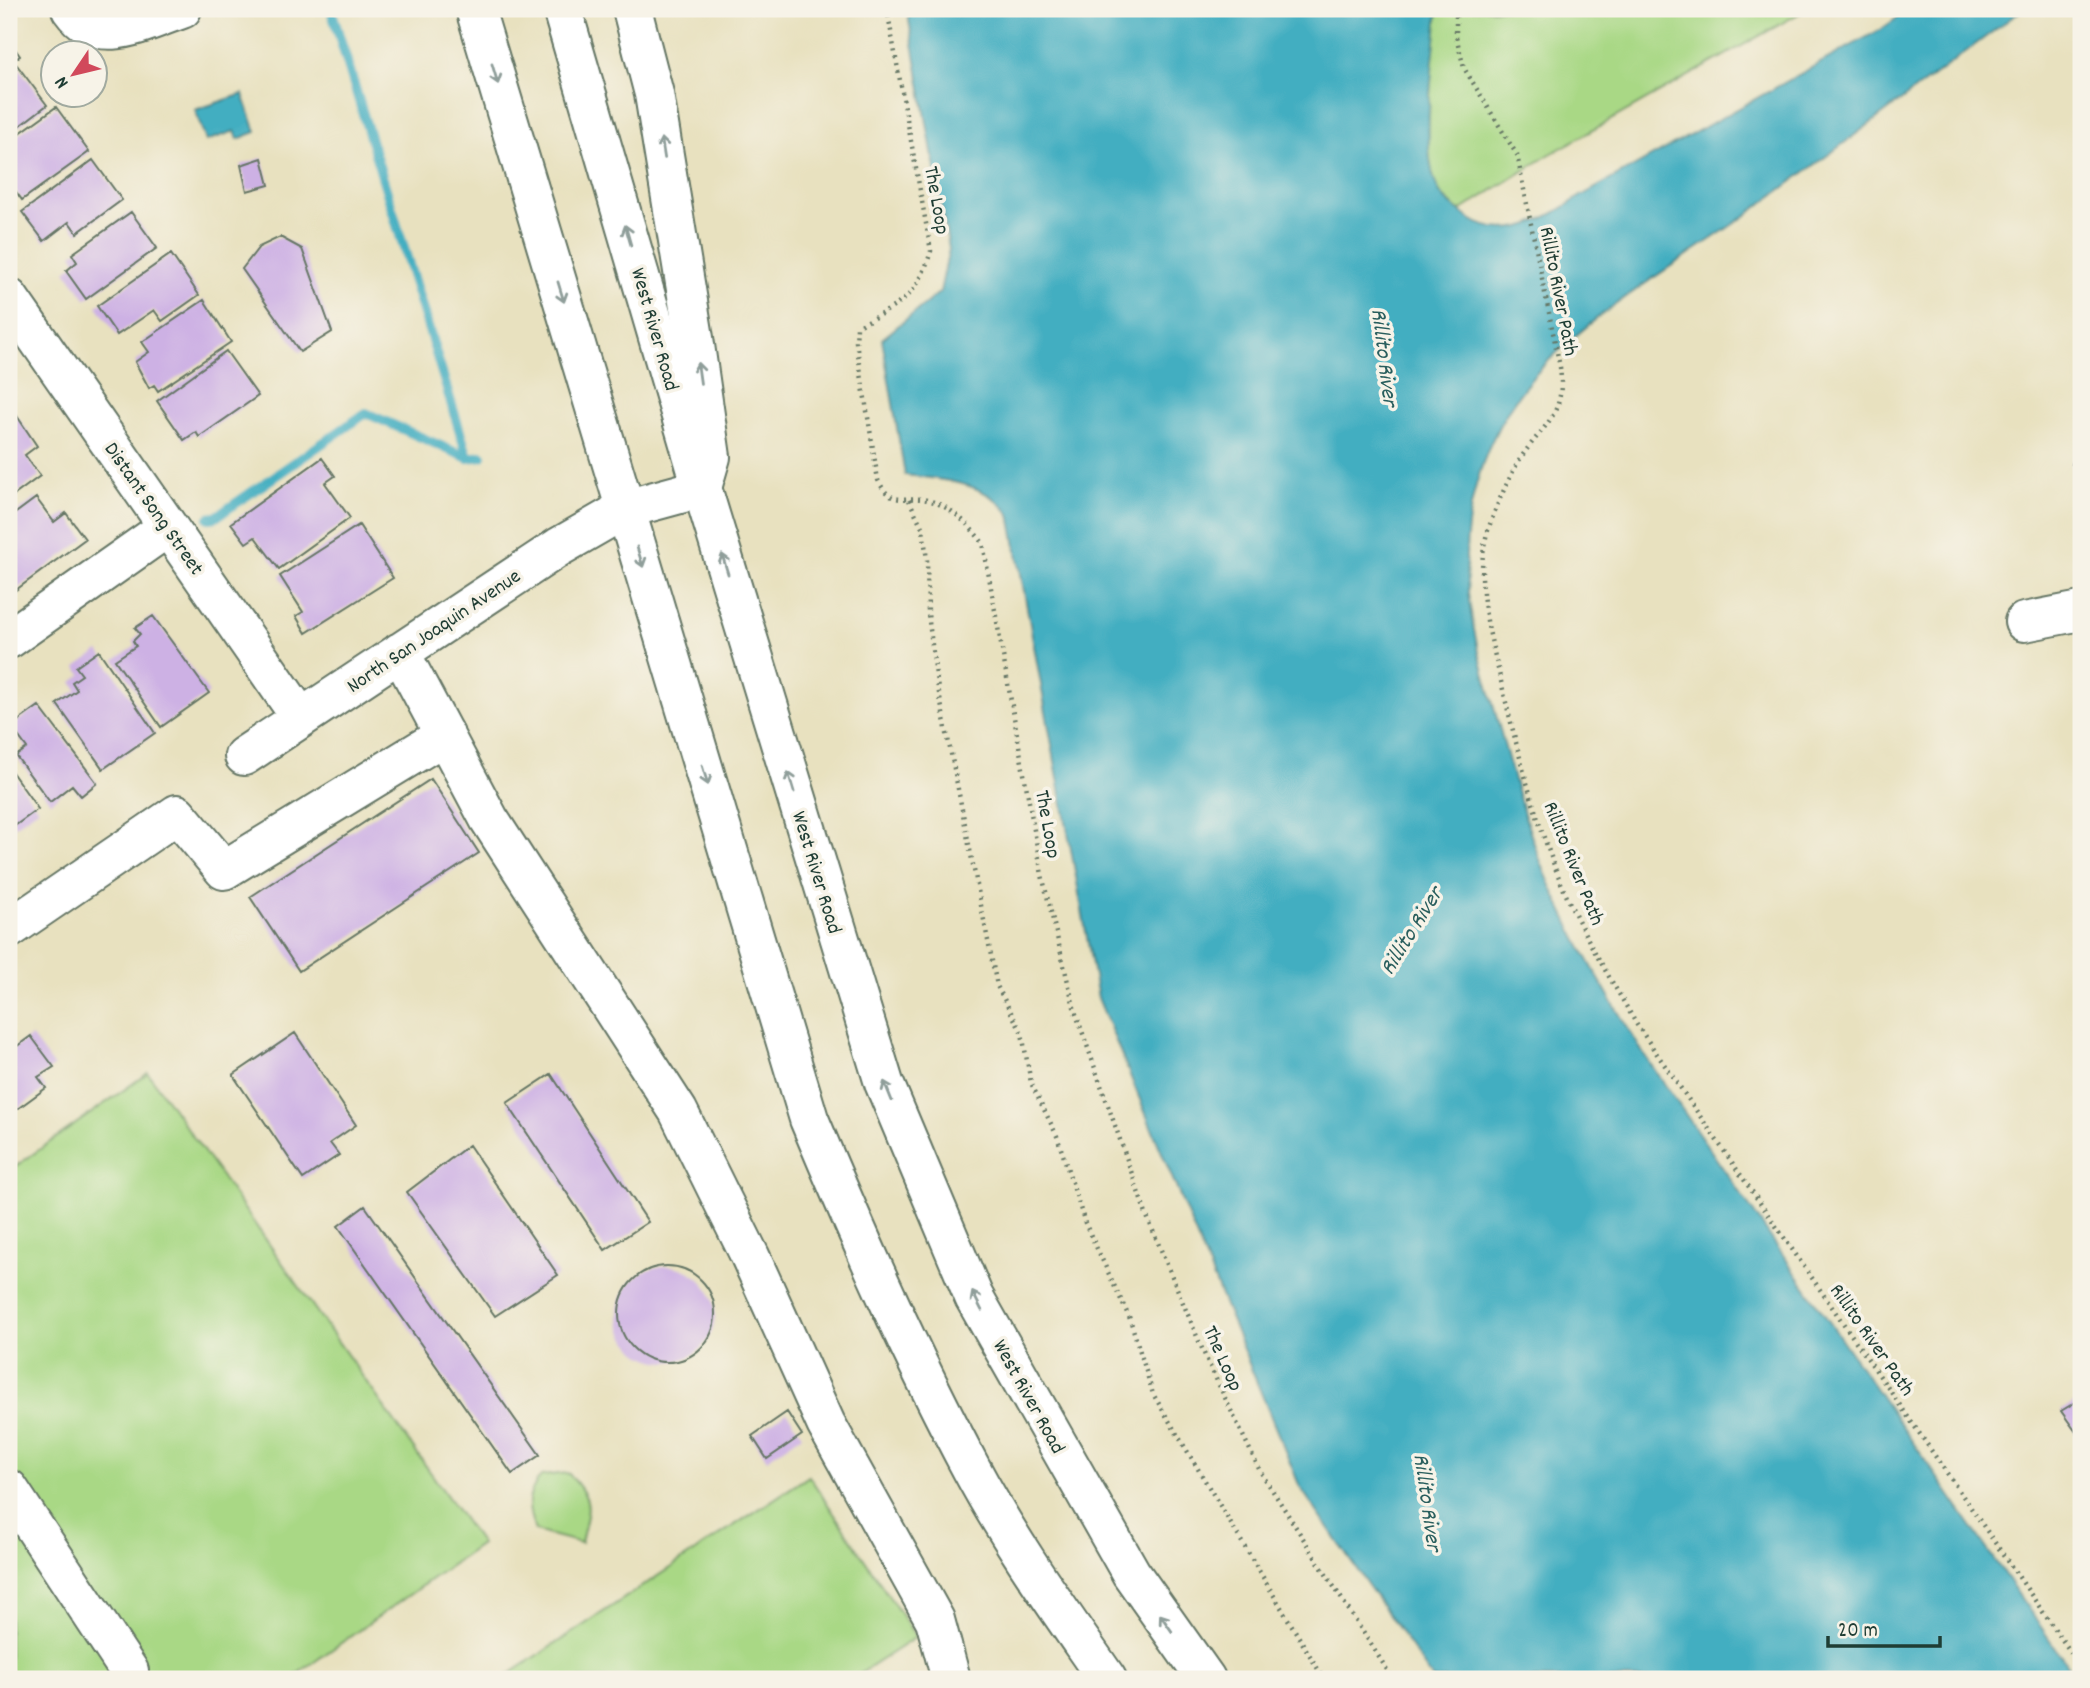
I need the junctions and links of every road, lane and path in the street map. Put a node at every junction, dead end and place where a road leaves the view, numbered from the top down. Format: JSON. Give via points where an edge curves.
{"nodes":[{"id":1,"x":71,"y":9,"type":"edge"},
{"id":2,"x":181,"y":9,"type":"edge"},
{"id":3,"x":475,"y":9,"type":"edge"},
{"id":4,"x":562,"y":9,"type":"edge"},
{"id":5,"x":632,"y":9,"type":"edge"},
{"id":6,"x":887,"y":9,"type":"edge"},
{"id":7,"x":1456,"y":9,"type":"edge"},
{"id":8,"x":9,"y":298,"type":"edge"},
{"id":9,"x":702,"y":488,"type":"junction"},
{"id":10,"x":909,"y":500,"type":"junction"},
{"id":11,"x":625,"y":509,"type":"junction"},
{"id":12,"x":168,"y":527,"type":"junction"},
{"id":13,"x":2081,"y":611,"type":"edge"},
{"id":14,"x":2024,"y":622,"type":"dead end"},
{"id":15,"x":9,"y":639,"type":"edge"},
{"id":16,"x":400,"y":652,"type":"junction"},
{"id":17,"x":301,"y":718,"type":"junction"},
{"id":18,"x":444,"y":735,"type":"junction"},
{"id":19,"x":244,"y":756,"type":"dead end"},
{"id":20,"x":9,"y":929,"type":"edge"},
{"id":21,"x":2081,"y":1124,"type":"edge"},
{"id":22,"x":2078,"y":1130,"type":"dead end"},
{"id":23,"x":9,"y":1489,"type":"edge"},
{"id":24,"x":2081,"y":1667,"type":"edge"},
{"id":25,"x":129,"y":1671,"type":"dead end"},
{"id":26,"x":951,"y":1679,"type":"edge"},
{"id":27,"x":1107,"y":1679,"type":"edge"},
{"id":28,"x":1206,"y":1679,"type":"edge"},
{"id":29,"x":1324,"y":1679,"type":"edge"},
{"id":30,"x":1393,"y":1679,"type":"edge"}],
"edges":[{"from":1,"to":2,"type":"main road","via":[[90,28],[105,32]]},
{"from":3,"to":11,"type":"main road","one_way":true},
{"from":9,"to":4,"type":"main road","name":"West River Road","one_way":true},
{"from":9,"to":5,"type":"main road","one_way":true,"via":[[711,457],[694,338],[653,94]]},
{"from":6,"to":10,"type":"path","name":"The Loop","via":[[931,251],[922,280],[908,298],[858,327],[856,342],[878,480],[892,499]]},
{"from":7,"to":24,"type":"path","name":"Rillito River Path","via":[[1456,36],[1464,68],[1511,145],[1560,367],[1562,389],[1557,410],[1521,458],[1484,547],[1483,609],[1521,766],[1564,889],[1637,1025]]},
{"from":8,"to":12,"type":"main road","name":"Distant Song Street"},
{"from":9,"to":11,"type":"main road","name":"North San Joaquin Avenue"},
{"from":28,"to":9,"type":"main road","name":"West River Road","one_way":true,"via":[[1131,1573],[974,1297],[884,1083]]},
{"from":10,"to":29,"type":"path","via":[[923,529],[937,683],[997,986],[1022,1033],[1031,1083],[1057,1136],[1085,1223],[1130,1319],[1153,1394]]},
{"from":10,"to":30,"type":"path","name":"The Loop","via":[[931,501],[966,520],[983,542],[1048,899],[1075,1011],[1146,1214],[1206,1358],[1260,1471]]},
{"from":11,"to":16,"type":"main road","name":"North San Joaquin Avenue","via":[[550,552]]},
{"from":11,"to":27,"type":"main road","one_way":true,"via":[[809,1119],[881,1291],[973,1472]]},
{"from":12,"to":15,"type":"main road"},
{"from":12,"to":17,"type":"main road","name":"Distant Song Street"},
{"from":13,"to":14,"type":"main road"},
{"from":16,"to":17,"type":"main road","name":"North San Joaquin Avenue"},
{"from":16,"to":18,"type":"main road"},
{"from":17,"to":19,"type":"main road","name":"North San Joaquin Avenue"},
{"from":18,"to":20,"type":"main road","via":[[224,870],[177,814]]},
{"from":18,"to":26,"type":"main road","via":[[489,819],[678,1111],[826,1424],[935,1620]]},
{"from":21,"to":22,"type":"path"},
{"from":23,"to":25,"type":"main road"}]}
